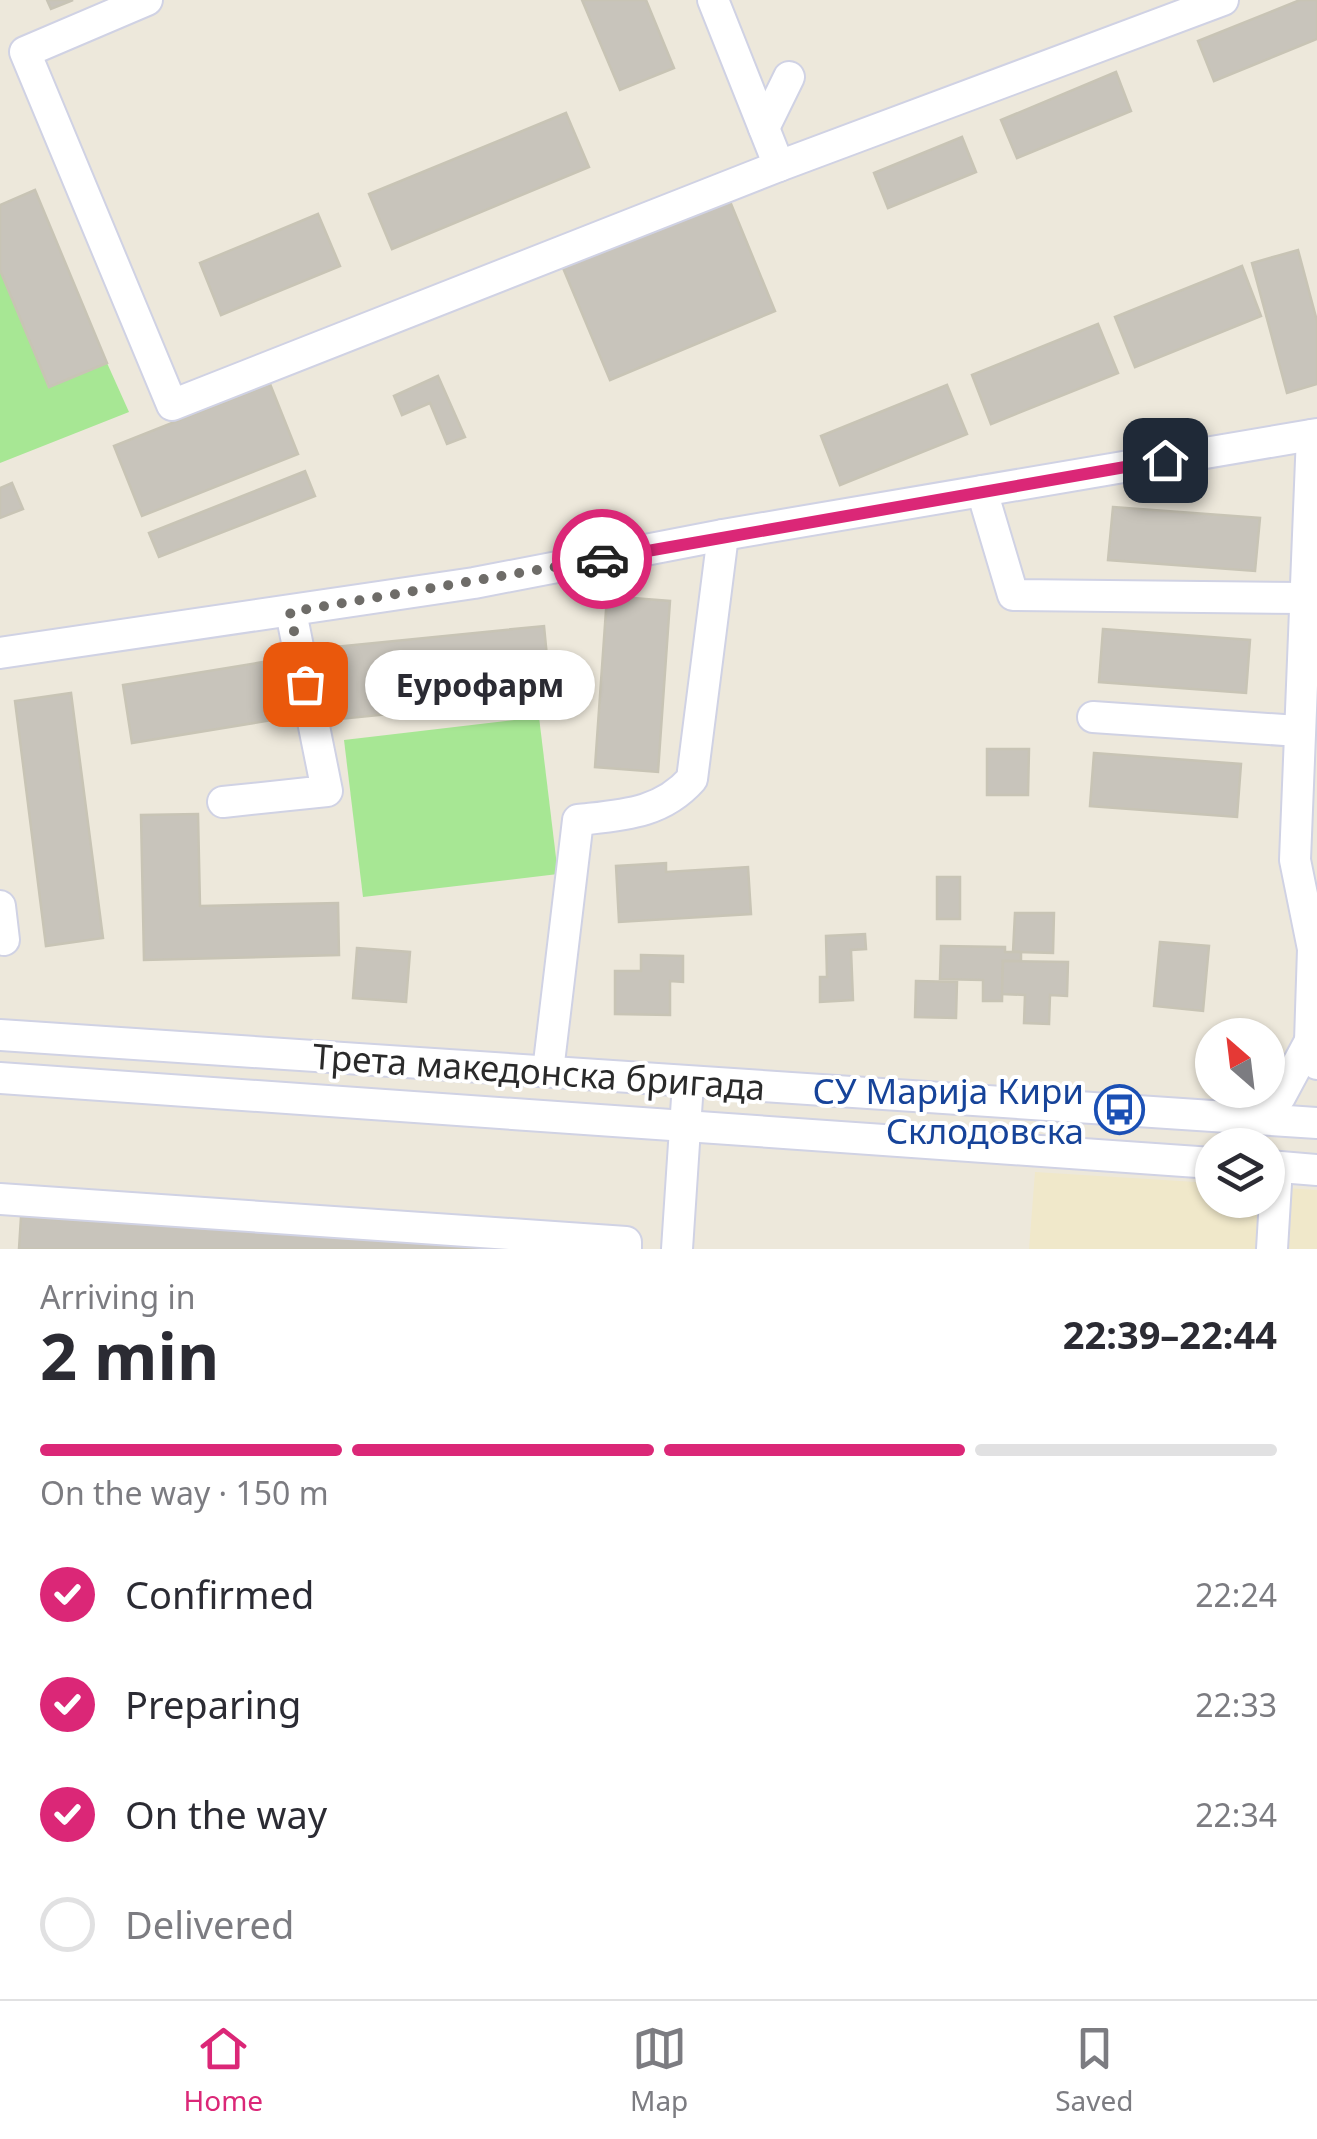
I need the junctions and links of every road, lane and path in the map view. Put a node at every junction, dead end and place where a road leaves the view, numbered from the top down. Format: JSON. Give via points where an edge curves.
{"nodes":[{"id":1,"x":148,"y":0,"type":"edge"},
{"id":2,"x":713,"y":0,"type":"edge"},
{"id":3,"x":1223,"y":0,"type":"edge"},
{"id":4,"x":790,"y":77,"type":"dead end"},
{"id":5,"x":764,"y":128,"type":"junction"},
{"id":6,"x":779,"y":166,"type":"junction"},
{"id":7,"x":1315,"y":434,"type":"edge"},
{"id":8,"x":982,"y":491,"type":"junction"},
{"id":9,"x":724,"y":536,"type":"junction"},
{"id":10,"x":1304,"y":598,"type":"junction"},
{"id":11,"x":290,"y":612,"type":"junction"},
{"id":12,"x":0,"y":653,"type":"edge"},
{"id":13,"x":1093,"y":716,"type":"dead end"},
{"id":14,"x":1298,"y":731,"type":"junction"},
{"id":15,"x":223,"y":802,"type":"dead end"},
{"id":16,"x":0,"y":906,"type":"edge"},
{"id":17,"x":4,"y":940,"type":"dead end"},
{"id":18,"x":0,"y":1035,"type":"edge"},
{"id":19,"x":1314,"y":1052,"type":"edge"},
{"id":20,"x":548,"y":1071,"type":"junction"},
{"id":21,"x":0,"y":1078,"type":"edge"},
{"id":22,"x":688,"y":1083,"type":"junction"},
{"id":23,"x":1248,"y":1118,"type":"junction"},
{"id":24,"x":1317,"y":1122,"type":"edge"},
{"id":25,"x":683,"y":1128,"type":"junction"},
{"id":26,"x":1195,"y":1162,"type":"edge"},
{"id":27,"x":1285,"y":1167,"type":"edge"},
{"id":28,"x":1317,"y":1170,"type":"edge"},
{"id":29,"x":0,"y":1199,"type":"edge"},
{"id":30,"x":1272,"y":1218,"type":"edge"},
{"id":31,"x":626,"y":1249,"type":"edge"},
{"id":32,"x":677,"y":1249,"type":"edge"},
{"id":33,"x":1272,"y":1249,"type":"edge"}],
"edges":[{"from":1,"to":6,"type":"street","via":[[25,52],[172,405]]},
{"from":2,"to":5,"type":"street"},
{"from":3,"to":6,"type":"street"},
{"from":4,"to":5,"type":"street"},
{"from":5,"to":6,"type":"street"},
{"from":7,"to":8,"type":"street"},
{"from":7,"to":10,"type":"street"},
{"from":8,"to":9,"type":"street"},
{"from":8,"to":10,"type":"street","via":[[1013,595]]},
{"from":9,"to":11,"type":"street"},
{"from":9,"to":20,"type":"street","via":[[692,779],[675,798],[642,812],[578,820]]},
{"from":10,"to":14,"type":"street"},
{"from":11,"to":12,"type":"street"},
{"from":11,"to":15,"type":"street","via":[[328,791]]},
{"from":13,"to":14,"type":"street"},
{"from":14,"to":19,"type":"street","via":[[1296,860],[1313,949]]},
{"from":16,"to":17,"type":"street"},
{"from":18,"to":20,"type":"street","name":"Трета македонска бригада"},
{"from":19,"to":23,"type":"street","via":[[1280,1097]]},
{"from":20,"to":22,"type":"street","name":"Трета македонска бригада"},
{"from":21,"to":25,"type":"street","name":"Трета македонска бригада"},
{"from":22,"to":23,"type":"street","name":"Трета македонска бригада"},
{"from":22,"to":25,"type":"street"},
{"from":23,"to":24,"type":"street","name":"Трета македонска бригада"},
{"from":25,"to":26,"type":"street","name":"Трета македонска бригада"},
{"from":25,"to":32,"type":"street"},
{"from":27,"to":28,"type":"street"},
{"from":29,"to":31,"type":"street","via":[[626,1242]]},
{"from":30,"to":33,"type":"street"}]}
